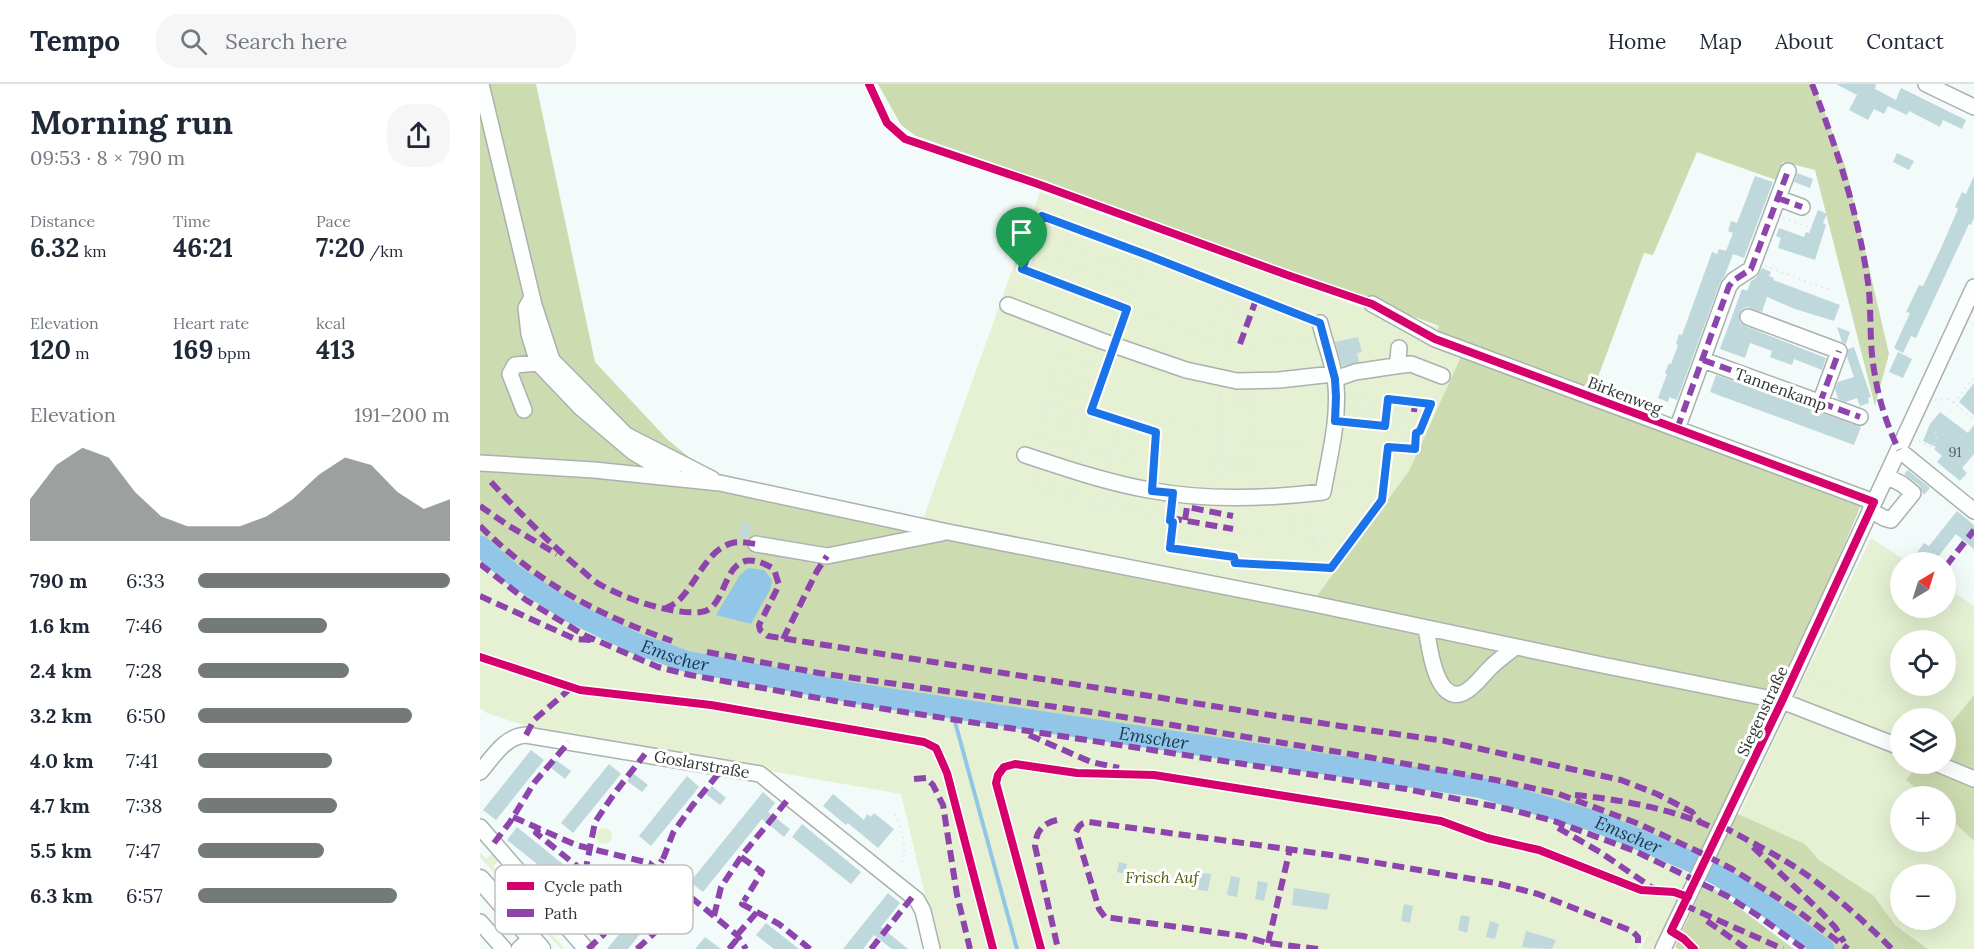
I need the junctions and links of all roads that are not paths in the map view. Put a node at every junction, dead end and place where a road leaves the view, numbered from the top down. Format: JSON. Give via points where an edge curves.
{"nodes":[{"id":1,"x":481,"y":84,"type":"edge"},
{"id":2,"x":1926,"y":84,"type":"edge"},
{"id":3,"x":1974,"y":107,"type":"edge"},
{"id":4,"x":1788,"y":171,"type":"dead end"},
{"id":5,"x":1778,"y":198,"type":"junction"},
{"id":6,"x":1802,"y":207,"type":"dead end"},
{"id":7,"x":1974,"y":287,"type":"edge"},
{"id":8,"x":532,"y":296,"type":"junction"},
{"id":9,"x":1372,"y":304,"type":"dead end"},
{"id":10,"x":1008,"y":305,"type":"road end"},
{"id":11,"x":1748,"y":317,"type":"dead end"},
{"id":12,"x":1322,"y":330,"type":"road end"},
{"id":13,"x":1399,"y":348,"type":"dead end"},
{"id":14,"x":1703,"y":360,"type":"junction"},
{"id":15,"x":538,"y":363,"type":"junction"},
{"id":16,"x":1395,"y":366,"type":"junction"},
{"id":17,"x":1334,"y":376,"type":"junction"},
{"id":18,"x":1442,"y":376,"type":"dead end"},
{"id":19,"x":1820,"y":403,"type":"junction"},
{"id":20,"x":524,"y":410,"type":"dead end"},
{"id":21,"x":1860,"y":417,"type":"dead end"},
{"id":22,"x":1679,"y":424,"type":"junction"},
{"id":23,"x":1899,"y":450,"type":"junction"},
{"id":24,"x":1025,"y":455,"type":"dead end"},
{"id":25,"x":480,"y":463,"type":"edge"},
{"id":26,"x":1886,"y":476,"type":"junction"},
{"id":27,"x":680,"y":480,"type":"junction"},
{"id":28,"x":720,"y":483,"type":"junction"},
{"id":29,"x":1874,"y":501,"type":"junction"},
{"id":30,"x":1974,"y":511,"type":"edge"},
{"id":31,"x":948,"y":532,"type":"junction"},
{"id":32,"x":756,"y":544,"type":"dead end"},
{"id":33,"x":1426,"y":628,"type":"junction"},
{"id":34,"x":1515,"y":647,"type":"junction"},
{"id":35,"x":1782,"y":701,"type":"junction"},
{"id":36,"x":1890,"y":743,"type":"edge"},
{"id":37,"x":480,"y":772,"type":"edge"},
{"id":38,"x":1956,"y":772,"type":"edge"},
{"id":39,"x":1974,"y":779,"type":"edge"},
{"id":40,"x":480,"y":827,"type":"edge"},
{"id":41,"x":513,"y":865,"type":"edge"},
{"id":42,"x":480,"y":879,"type":"edge"},
{"id":43,"x":495,"y":898,"type":"edge"},
{"id":44,"x":480,"y":922,"type":"edge"},
{"id":45,"x":573,"y":934,"type":"edge"},
{"id":46,"x":504,"y":949,"type":"edge"},
{"id":47,"x":586,"y":949,"type":"edge"},
{"id":48,"x":932,"y":949,"type":"edge"},
{"id":49,"x":1663,"y":949,"type":"edge"}],
"edges":[{"from":1,"to":8,"type":"street"},
{"from":2,"to":3,"type":"street"},
{"from":4,"to":5,"type":"street"},
{"from":5,"to":6,"type":"street"},
{"from":5,"to":14,"type":"street","via":[[1751,269],[1729,286]]},
{"from":7,"to":23,"type":"street","name":"Siegenstraße"},
{"from":8,"to":15,"type":"street","via":[[526,308]]},
{"from":8,"to":28,"type":"street","via":[[552,360],[626,435]]},
{"from":9,"to":22,"type":"street","name":"Birkenweg","via":[[1436,339]]},
{"from":10,"to":17,"type":"street","via":[[1186,370],[1222,378],[1237,381]]},
{"from":11,"to":19,"type":"street","via":[[1839,351]]},
{"from":12,"to":17,"type":"street"},
{"from":13,"to":16,"type":"street"},
{"from":14,"to":19,"type":"street","name":"Tannenkamp"},
{"from":14,"to":22,"type":"street"},
{"from":15,"to":20,"type":"street","via":[[514,365],[510,374]]},
{"from":15,"to":27,"type":"street","via":[[581,408],[633,452]]},
{"from":16,"to":17,"type":"street"},
{"from":16,"to":18,"type":"street","via":[[1411,364]]},
{"from":17,"to":24,"type":"street","via":[[1335,421],[1323,492],[1231,498],[1152,491]]},
{"from":19,"to":21,"type":"street","name":"Tannenkamp"},
{"from":22,"to":29,"type":"street","name":"Birkenweg"},
{"from":23,"to":26,"type":"street","name":"Siegenstraße"},
{"from":23,"to":30,"type":"street"},
{"from":25,"to":27,"type":"street"},
{"from":26,"to":29,"type":"street","name":"Siegenstraße"},
{"from":26,"to":29,"type":"street","name":"Birkenweg","via":[[1913,493],[1892,520],[1884,518]]},
{"from":27,"to":28,"type":"street"},
{"from":28,"to":31,"type":"street"},
{"from":29,"to":35,"type":"street","name":"Siegenstraße"},
{"from":31,"to":32,"type":"street","via":[[827,556]]},
{"from":31,"to":33,"type":"street"},
{"from":33,"to":34,"type":"street"},
{"from":33,"to":34,"type":"street","via":[[1439,681],[1446,690],[1457,694],[1473,686]]},
{"from":34,"to":35,"type":"street"},
{"from":35,"to":36,"type":"street"},
{"from":35,"to":49,"type":"street","name":"Siegenstraße"},
{"from":37,"to":48,"type":"street","name":"Goslarstraße","via":[[504,743],[526,735],[760,774],[917,900]]},
{"from":38,"to":39,"type":"street"},
{"from":40,"to":41,"type":"street"},
{"from":42,"to":43,"type":"main road"},
{"from":44,"to":46,"type":"street"},
{"from":45,"to":47,"type":"street"}]}
